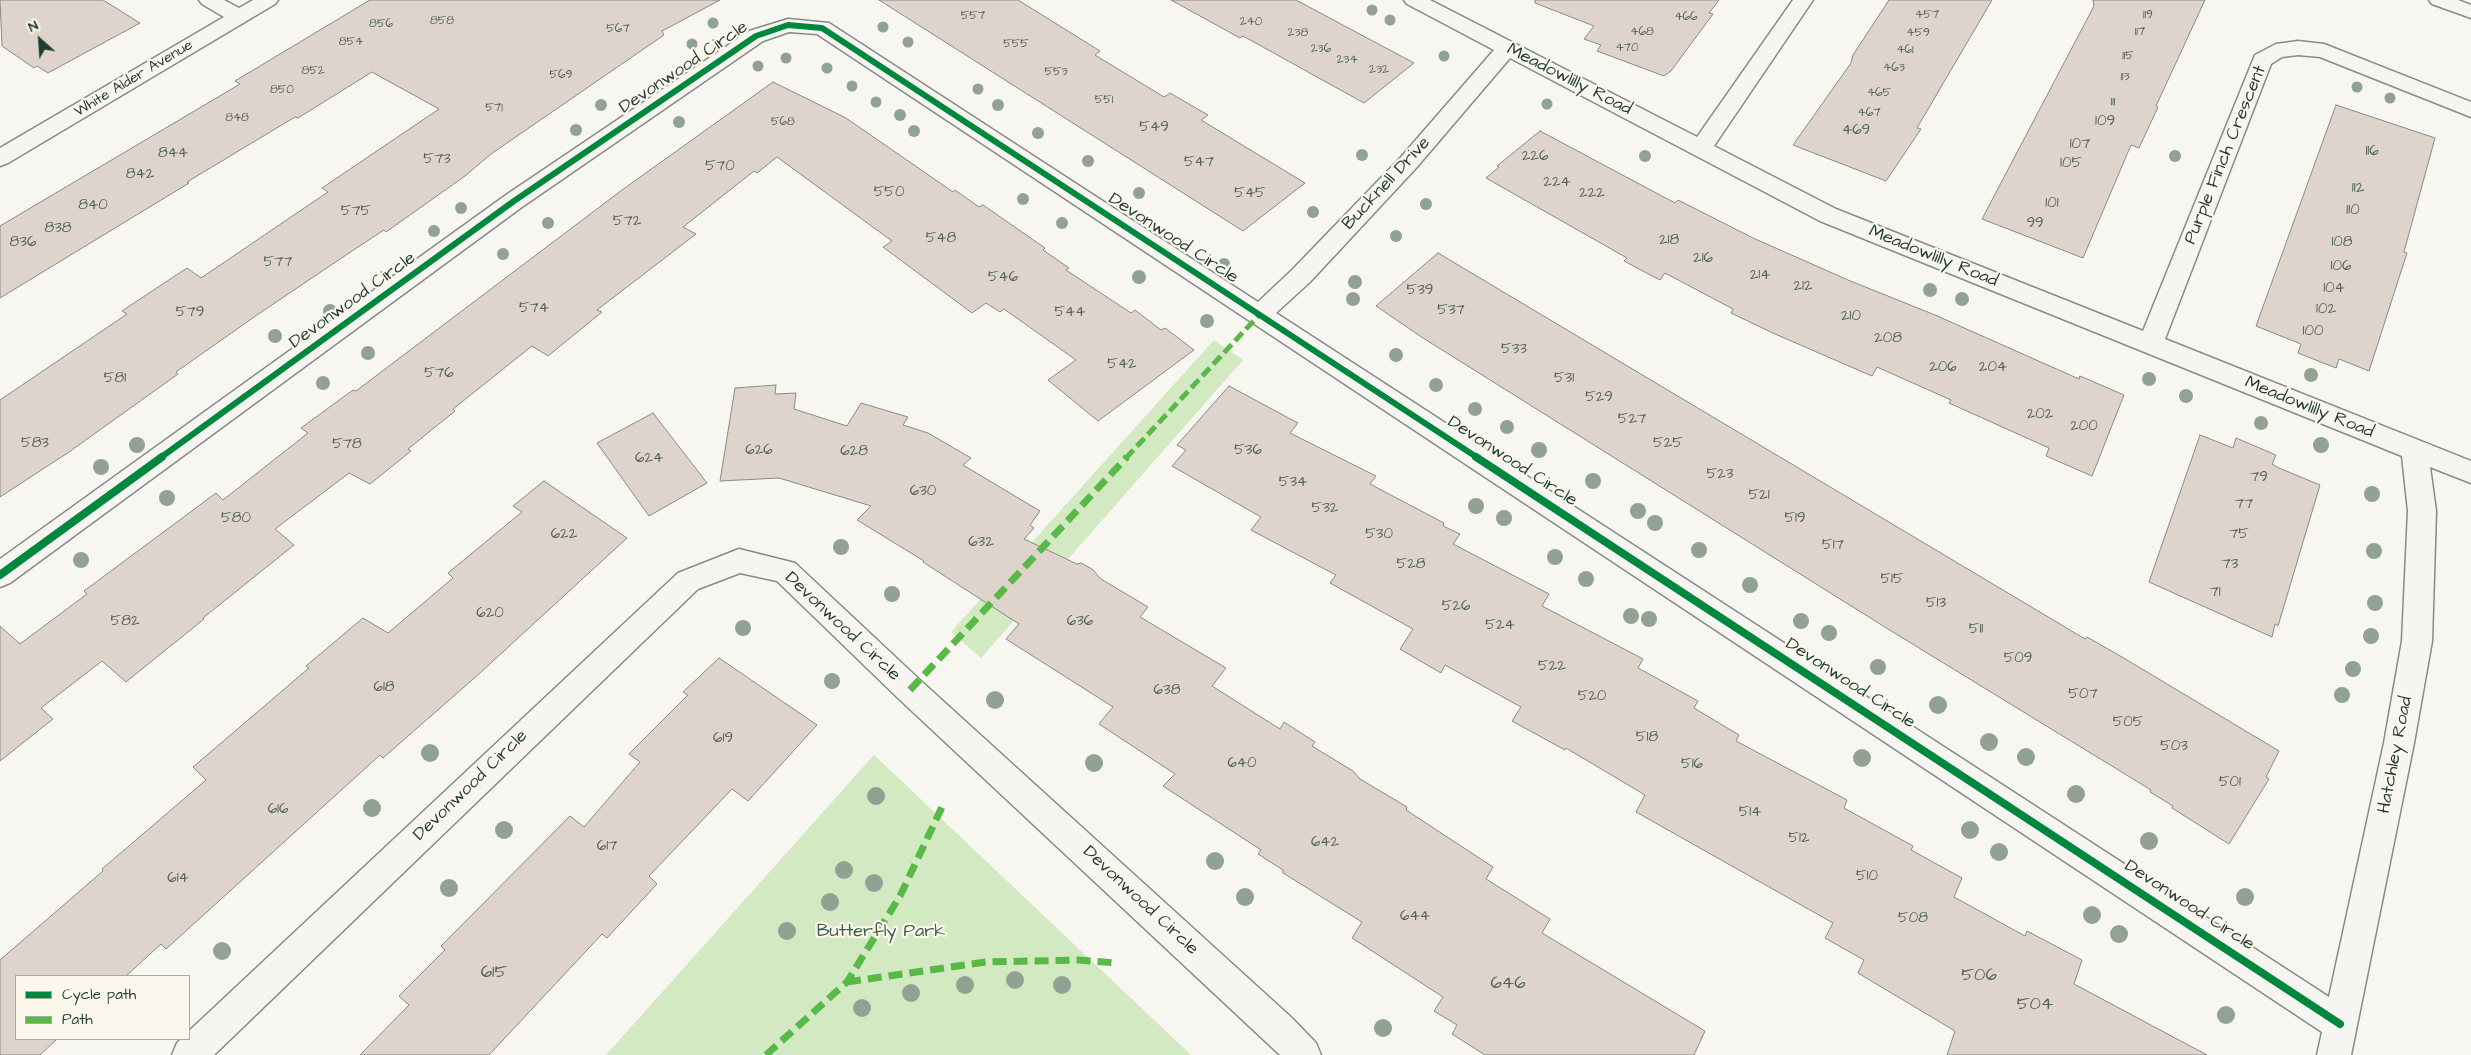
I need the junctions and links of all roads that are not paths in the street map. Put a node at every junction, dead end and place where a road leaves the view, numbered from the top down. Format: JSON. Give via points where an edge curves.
{"nodes":[{"id":1,"x":209,"y":0,"type":"edge"},
{"id":2,"x":268,"y":0,"type":"edge"},
{"id":3,"x":1414,"y":0,"type":"edge"},
{"id":4,"x":1803,"y":0,"type":"edge"},
{"id":5,"x":2439,"y":0,"type":"edge"},
{"id":6,"x":2471,"y":12,"type":"edge"},
{"id":7,"x":239,"y":17,"type":"junction"},
{"id":8,"x":1507,"y":48,"type":"junction"},
{"id":9,"x":2471,"y":110,"type":"edge"},
{"id":10,"x":1701,"y":148,"type":"junction"},
{"id":11,"x":0,"y":158,"type":"edge"},
{"id":12,"x":1260,"y":314,"type":"junction"},
{"id":13,"x":2150,"y":344,"type":"junction"},
{"id":14,"x":2415,"y":450,"type":"junction"},
{"id":15,"x":2471,"y":472,"type":"edge"},
{"id":16,"x":0,"y":575,"type":"edge"},
{"id":17,"x":2340,"y":1024,"type":"junction"},
{"id":18,"x":189,"y":1055,"type":"edge"},
{"id":19,"x":1304,"y":1055,"type":"edge"},
{"id":20,"x":2334,"y":1055,"type":"edge"}],
"edges":[{"from":1,"to":7,"type":"street"},
{"from":2,"to":7,"type":"street","name":"White Alder Avenue"},
{"from":3,"to":8,"type":"street","name":"Meadowlilly Road"},
{"from":4,"to":10,"type":"street"},
{"from":5,"to":6,"type":"street"},
{"from":7,"to":11,"type":"street","name":"White Alder Avenue"},
{"from":8,"to":10,"type":"street","name":"Meadowlilly Road"},
{"from":8,"to":12,"type":"street","name":"Bucknell Drive","via":[[1409,162],[1301,276]]},
{"from":9,"to":13,"type":"street","name":"Purple Finch Crescent","via":[[2324,51],[2298,48],[2276,51],[2262,60]]},
{"from":10,"to":13,"type":"street","name":"Meadowlilly Road","via":[[1828,215]]},
{"from":12,"to":16,"type":"street","name":"Devonwood Circle","via":[[822,28],[788,24],[756,36],[514,202]]},
{"from":12,"to":17,"type":"street","name":"Devonwood Circle"},
{"from":13,"to":14,"type":"street","name":"Meadowlilly Road"},
{"from":14,"to":15,"type":"street","name":"Meadowlilly Road"},
{"from":14,"to":17,"type":"street","name":"Hatchley Road","via":[[2422,511],[2418,641]]},
{"from":17,"to":20,"type":"street","name":"Hatchley Road"},
{"from":18,"to":19,"type":"street","name":"Devonwood Circle","via":[[688,581],[740,561],[785,571]]}]}
